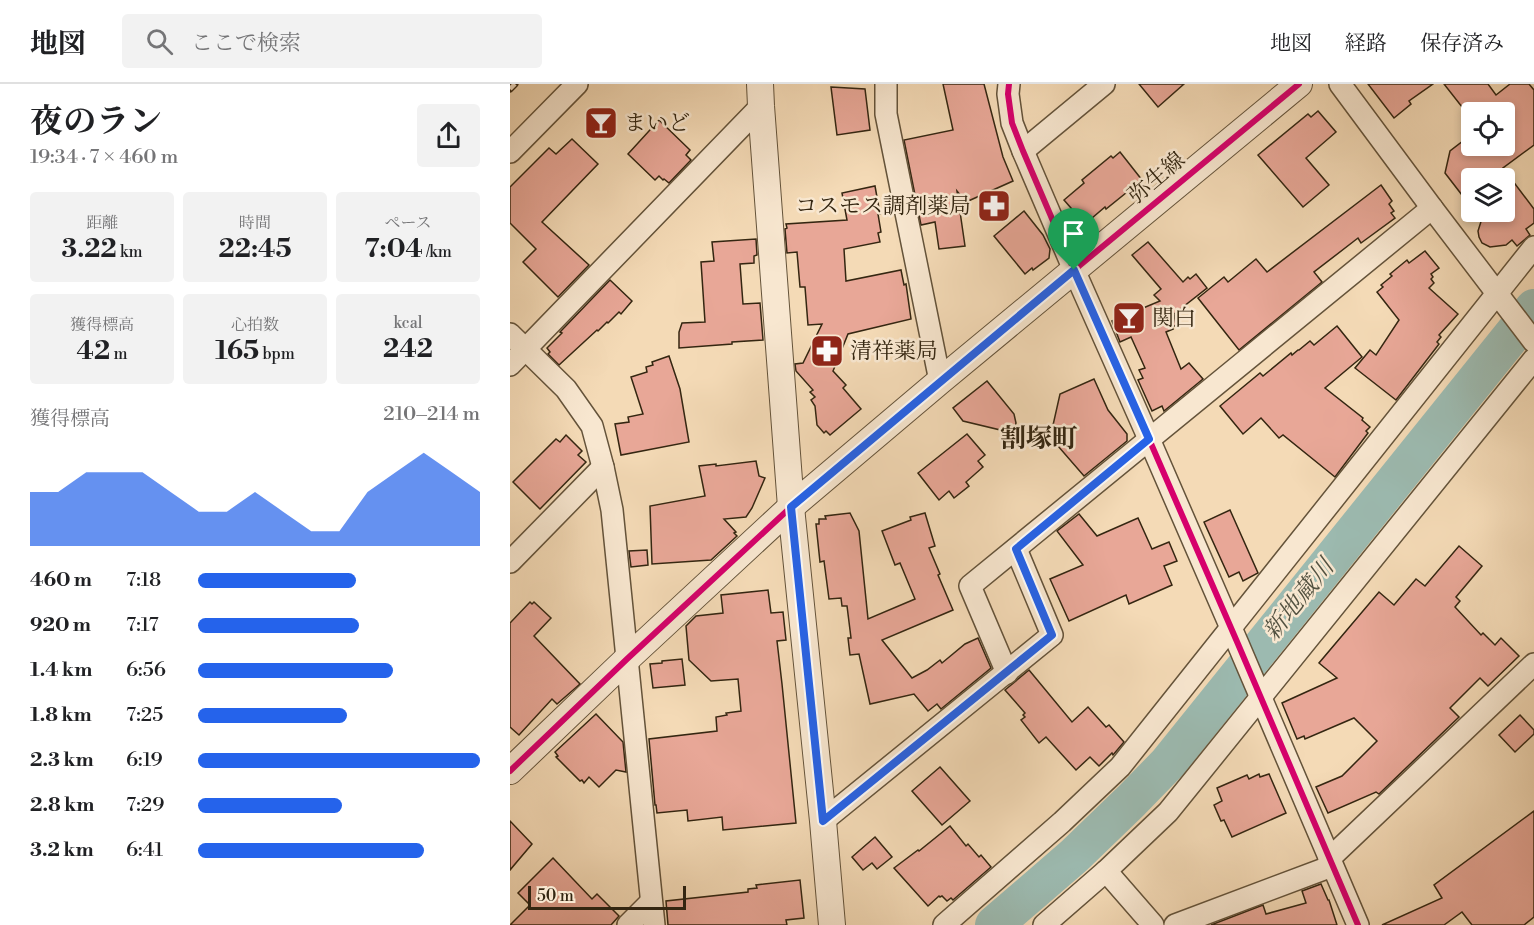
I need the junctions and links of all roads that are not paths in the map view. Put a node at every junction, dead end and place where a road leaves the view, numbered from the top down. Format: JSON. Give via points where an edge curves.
{"nodes":[{"id":1,"x":578,"y":84,"type":"edge"},
{"id":2,"x":886,"y":84,"type":"edge"},
{"id":3,"x":1009,"y":84,"type":"edge"},
{"id":4,"x":1299,"y":84,"type":"edge"},
{"id":5,"x":1340,"y":84,"type":"edge"},
{"id":6,"x":1103,"y":85,"type":"edge"},
{"id":7,"x":761,"y":95,"type":"edge"},
{"id":8,"x":1023,"y":151,"type":"junction"},
{"id":9,"x":510,"y":152,"type":"edge"},
{"id":10,"x":1432,"y":208,"type":"junction"},
{"id":11,"x":1534,"y":248,"type":"edge"},
{"id":12,"x":1074,"y":270,"type":"junction"},
{"id":13,"x":1502,"y":300,"type":"junction"},
{"id":14,"x":510,"y":334,"type":"edge"},
{"id":15,"x":1533,"y":347,"type":"edge"},
{"id":16,"x":526,"y":349,"type":"junction"},
{"id":17,"x":510,"y":365,"type":"edge"},
{"id":18,"x":940,"y":381,"type":"junction"},
{"id":19,"x":1149,"y":439,"type":"junction"},
{"id":20,"x":603,"y":467,"type":"junction"},
{"id":21,"x":791,"y":507,"type":"junction"},
{"id":22,"x":1016,"y":549,"type":"junction"},
{"id":23,"x":510,"y":562,"type":"edge"},
{"id":24,"x":1234,"y":636,"type":"junction"},
{"id":25,"x":627,"y":659,"type":"junction"},
{"id":26,"x":1534,"y":664,"type":"edge"},
{"id":27,"x":1007,"y":673,"type":"junction"},
{"id":28,"x":1258,"y":692,"type":"junction"},
{"id":29,"x":514,"y":760,"type":"edge"},
{"id":30,"x":823,"y":821,"type":"junction"},
{"id":31,"x":1331,"y":862,"type":"junction"},
{"id":32,"x":1106,"y":871,"type":"junction"},
{"id":33,"x":651,"y":902,"type":"junction"},
{"id":34,"x":628,"y":925,"type":"edge"},
{"id":35,"x":654,"y":925,"type":"edge"},
{"id":36,"x":832,"y":925,"type":"edge"},
{"id":37,"x":944,"y":925,"type":"edge"},
{"id":38,"x":1044,"y":925,"type":"edge"},
{"id":39,"x":1153,"y":925,"type":"edge"},
{"id":40,"x":1175,"y":925,"type":"edge"},
{"id":41,"x":1358,"y":925,"type":"edge"}],
"edges":[{"from":1,"to":9,"type":"street"},
{"from":2,"to":18,"type":"street","via":[[886,114]]},
{"from":3,"to":8,"type":"street","via":[[1012,123]]},
{"from":4,"to":12,"type":"street","name":"弥生線"},
{"from":5,"to":10,"type":"street"},
{"from":6,"to":8,"type":"street"},
{"from":7,"to":16,"type":"street"},
{"from":7,"to":21,"type":"street"},
{"from":8,"to":12,"type":"street"},
{"from":10,"to":13,"type":"street"},
{"from":10,"to":19,"type":"street"},
{"from":11,"to":13,"type":"street"},
{"from":12,"to":18,"type":"street","name":"弥生線"},
{"from":12,"to":19,"type":"street"},
{"from":13,"to":15,"type":"street"},
{"from":13,"to":24,"type":"street"},
{"from":14,"to":16,"type":"street"},
{"from":15,"to":28,"type":"street"},
{"from":16,"to":17,"type":"street"},
{"from":16,"to":20,"type":"street","via":[[566,389],[592,426]]},
{"from":18,"to":21,"type":"street","name":"弥生線"},
{"from":19,"to":22,"type":"street"},
{"from":19,"to":24,"type":"street"},
{"from":20,"to":23,"type":"street"},
{"from":20,"to":25,"type":"street","via":[[612,510]]},
{"from":21,"to":25,"type":"street","name":"弥生線"},
{"from":21,"to":30,"type":"street"},
{"from":22,"to":27,"type":"street","via":[[1052,635]]},
{"from":22,"to":27,"type":"street","via":[[970,586]]},
{"from":24,"to":28,"type":"street"},
{"from":24,"to":37,"type":"street","via":[[1120,767]]},
{"from":25,"to":29,"type":"street","name":"弥生線"},
{"from":25,"to":33,"type":"street"},
{"from":26,"to":31,"type":"street"},
{"from":27,"to":30,"type":"street"},
{"from":28,"to":31,"type":"street"},
{"from":28,"to":32,"type":"street","via":[[1168,812]]},
{"from":30,"to":36,"type":"street"},
{"from":31,"to":40,"type":"street"},
{"from":31,"to":41,"type":"street"},
{"from":32,"to":38,"type":"street"},
{"from":32,"to":39,"type":"street"},
{"from":33,"to":34,"type":"street"},
{"from":33,"to":35,"type":"street"}]}
